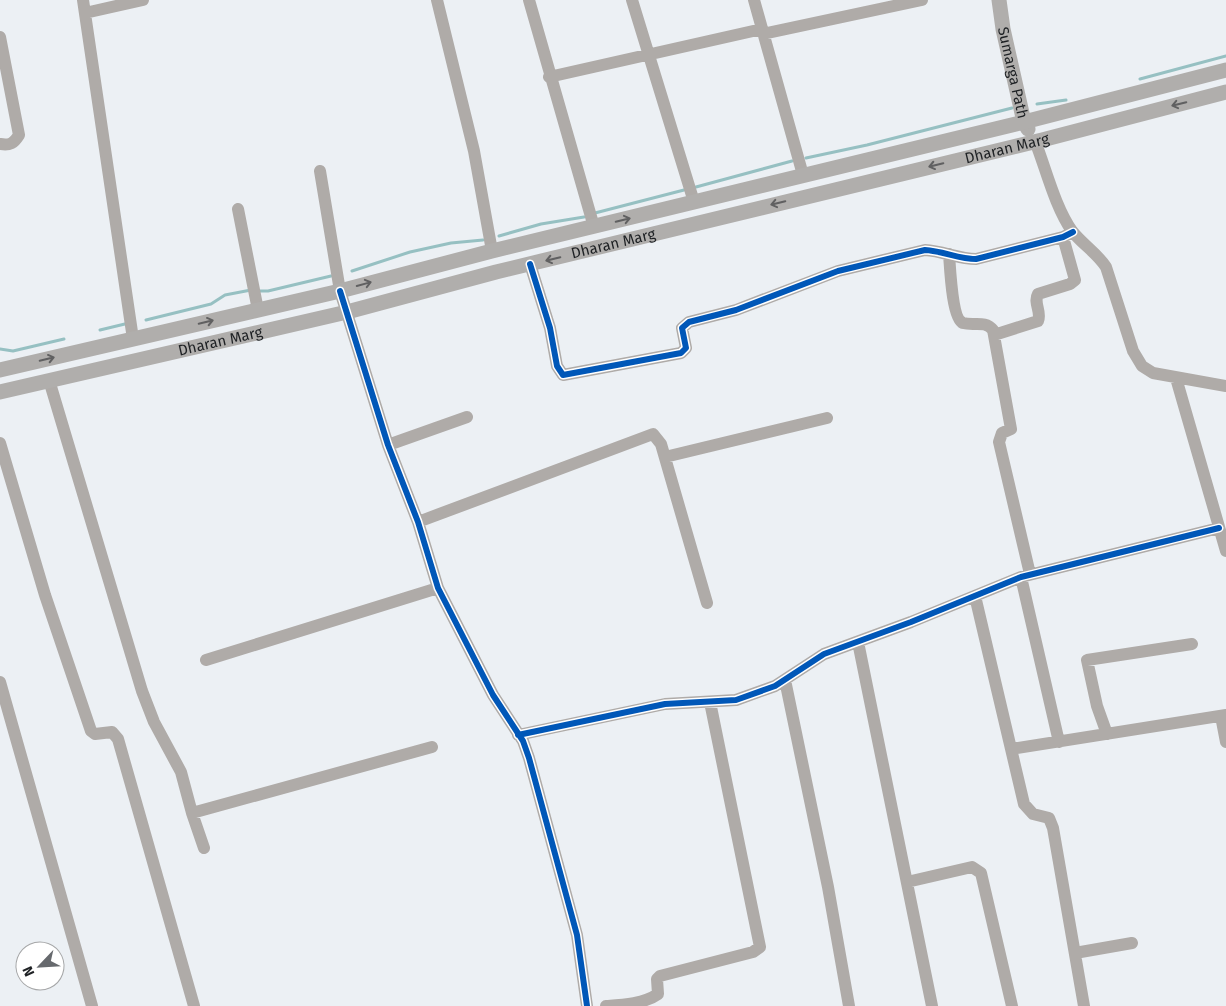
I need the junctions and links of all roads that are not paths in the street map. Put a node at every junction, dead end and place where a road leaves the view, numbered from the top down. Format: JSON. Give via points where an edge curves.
{"nodes":[{"id":1,"x":143,"y":0,"type":"edge"},
{"id":2,"x":436,"y":0,"type":"edge"},
{"id":3,"x":529,"y":0,"type":"edge"},
{"id":4,"x":632,"y":0,"type":"edge"},
{"id":5,"x":754,"y":0,"type":"edge"},
{"id":6,"x":922,"y":0,"type":"edge"},
{"id":7,"x":999,"y":0,"type":"edge"},
{"id":8,"x":897,"y":3,"type":"edge"},
{"id":9,"x":84,"y":6,"type":"edge"},
{"id":10,"x":762,"y":32,"type":"junction"},
{"id":11,"x":0,"y":37,"type":"edge"},
{"id":12,"x":648,"y":54,"type":"junction"},
{"id":13,"x":1226,"y":70,"type":"edge"},
{"id":14,"x":550,"y":77,"type":"junction"},
{"id":15,"x":1226,"y":92,"type":"edge"},
{"id":16,"x":1024,"y":122,"type":"junction"},
{"id":17,"x":1035,"y":141,"type":"junction"},
{"id":18,"x":0,"y":144,"type":"edge"},
{"id":19,"x":320,"y":171,"type":"dead end"},
{"id":20,"x":803,"y":175,"type":"junction"},
{"id":21,"x":694,"y":202,"type":"junction"},
{"id":22,"x":238,"y":209,"type":"dead end"},
{"id":23,"x":594,"y":227,"type":"junction"},
{"id":24,"x":1068,"y":235,"type":"junction"},
{"id":25,"x":492,"y":251,"type":"junction"},
{"id":26,"x":949,"y":254,"type":"junction"},
{"id":27,"x":530,"y":264,"type":"junction"},
{"id":28,"x":340,"y":290,"type":"junction"},
{"id":29,"x":258,"y":310,"type":"junction"},
{"id":30,"x":347,"y":312,"type":"junction"},
{"id":31,"x":994,"y":335,"type":"junction"},
{"id":32,"x":133,"y":339,"type":"junction"},
{"id":33,"x":0,"y":370,"type":"edge"},
{"id":34,"x":1176,"y":378,"type":"junction"},
{"id":35,"x":49,"y":380,"type":"junction"},
{"id":36,"x":1226,"y":386,"type":"edge"},
{"id":37,"x":0,"y":392,"type":"edge"},
{"id":38,"x":467,"y":417,"type":"dead end"},
{"id":39,"x":827,"y":418,"type":"dead end"},
{"id":40,"x":0,"y":443,"type":"edge"},
{"id":41,"x":388,"y":445,"type":"junction"},
{"id":42,"x":665,"y":458,"type":"junction"},
{"id":43,"x":418,"y":522,"type":"junction"},
{"id":44,"x":1219,"y":528,"type":"junction"},
{"id":45,"x":1226,"y":551,"type":"edge"},
{"id":46,"x":1026,"y":576,"type":"junction"},
{"id":47,"x":438,"y":588,"type":"junction"},
{"id":48,"x":975,"y":596,"type":"junction"},
{"id":49,"x":707,"y":603,"type":"dead end"},
{"id":50,"x":858,"y":642,"type":"junction"},
{"id":51,"x":1192,"y":644,"type":"dead end"},
{"id":52,"x":206,"y":660,"type":"dead end"},
{"id":53,"x":785,"y":680,"type":"junction"},
{"id":54,"x":0,"y":682,"type":"edge"},
{"id":55,"x":710,"y":702,"type":"junction"},
{"id":56,"x":1224,"y":716,"type":"edge"},
{"id":57,"x":1107,"y":734,"type":"junction"},
{"id":58,"x":518,"y":735,"type":"junction"},
{"id":59,"x":1059,"y":742,"type":"junction"},
{"id":60,"x":1226,"y":742,"type":"edge"},
{"id":61,"x":432,"y":746,"type":"dead end"},
{"id":62,"x":1011,"y":749,"type":"junction"},
{"id":63,"x":192,"y":813,"type":"junction"},
{"id":64,"x":204,"y":848,"type":"dead end"},
{"id":65,"x":907,"y":882,"type":"junction"},
{"id":66,"x":1132,"y":943,"type":"dead end"},
{"id":67,"x":1075,"y":953,"type":"junction"},
{"id":68,"x":92,"y":1006,"type":"edge"},
{"id":69,"x":194,"y":1006,"type":"edge"},
{"id":70,"x":587,"y":1006,"type":"edge"},
{"id":71,"x":606,"y":1006,"type":"edge"},
{"id":72,"x":850,"y":1006,"type":"edge"},
{"id":73,"x":932,"y":1006,"type":"edge"},
{"id":74,"x":1012,"y":1006,"type":"edge"},
{"id":75,"x":1084,"y":1006,"type":"edge"}],
"edges":[{"from":1,"to":9,"type":"street"},
{"from":2,"to":25,"type":"street","via":[[474,150]]},
{"from":3,"to":14,"type":"street"},
{"from":4,"to":12,"type":"street"},
{"from":5,"to":10,"type":"street"},
{"from":6,"to":8,"type":"street"},
{"from":7,"to":16,"type":"main road","name":"Sumarga Path"},
{"from":8,"to":10,"type":"street"},
{"from":9,"to":32,"type":"street"},
{"from":10,"to":12,"type":"street"},
{"from":10,"to":20,"type":"street"},
{"from":11,"to":18,"type":"street","via":[[19,135],[15,142]]},
{"from":12,"to":14,"type":"street"},
{"from":12,"to":21,"type":"street"},
{"from":13,"to":16,"type":"main road","name":"Dharan Marg"},
{"from":14,"to":23,"type":"street"},
{"from":15,"to":17,"type":"main road","name":"Dharan Marg","one_way":true},
{"from":16,"to":17,"type":"main road","name":"Sumarga Path"},
{"from":16,"to":20,"type":"main road","name":"Dharan Marg"},
{"from":17,"to":24,"type":"street","via":[[1066,220]]},
{"from":17,"to":27,"type":"main road","name":"Dharan Marg","one_way":true},
{"from":19,"to":28,"type":"street"},
{"from":20,"to":21,"type":"main road","name":"Dharan Marg"},
{"from":23,"to":21,"type":"main road","name":"Dharan Marg","one_way":true},
{"from":22,"to":29,"type":"street"},
{"from":23,"to":25,"type":"main road","name":"Dharan Marg"},
{"from":24,"to":26,"type":"street","via":[[976,259]]},
{"from":24,"to":31,"type":"street","via":[[1075,280],[1038,294],[1038,321]]},
{"from":24,"to":34,"type":"street","via":[[1100,258],[1106,268],[1136,360],[1153,373]]},
{"from":28,"to":25,"type":"main road","name":"Dharan Marg","one_way":true},
{"from":26,"to":27,"type":"street","via":[[925,250],[838,271],[736,310],[689,322],[682,328],[686,348],[681,353],[563,375],[557,366],[550,328]]},
{"from":26,"to":31,"type":"street","via":[[956,315],[962,323],[981,323],[992,327]]},
{"from":27,"to":30,"type":"main road","name":"Dharan Marg"},
{"from":28,"to":29,"type":"main road","name":"Dharan Marg"},
{"from":28,"to":30,"type":"street"},
{"from":32,"to":29,"type":"main road","name":"Dharan Marg","one_way":true},
{"from":30,"to":35,"type":"main road","name":"Dharan Marg"},
{"from":30,"to":41,"type":"street"},
{"from":31,"to":46,"type":"street","via":[[1011,429],[1002,433],[998,442]]},
{"from":33,"to":32,"type":"main road","name":"Dharan Marg","one_way":true},
{"from":34,"to":36,"type":"street"},
{"from":34,"to":44,"type":"street"},
{"from":35,"to":37,"type":"main road","name":"Dharan Marg"},
{"from":35,"to":63,"type":"street","via":[[142,691],[154,722],[181,772]]},
{"from":38,"to":41,"type":"street"},
{"from":39,"to":42,"type":"street"},
{"from":40,"to":69,"type":"street","via":[[44,595],[90,731],[95,734],[112,732],[118,739]]},
{"from":41,"to":43,"type":"street"},
{"from":42,"to":43,"type":"street","via":[[659,439],[650,434]]},
{"from":42,"to":49,"type":"street"},
{"from":43,"to":47,"type":"street"},
{"from":44,"to":45,"type":"street"},
{"from":44,"to":46,"type":"street"},
{"from":46,"to":48,"type":"street"},
{"from":46,"to":59,"type":"street"},
{"from":47,"to":52,"type":"street"},
{"from":47,"to":58,"type":"street"},
{"from":48,"to":50,"type":"street"},
{"from":48,"to":62,"type":"street"},
{"from":50,"to":53,"type":"street","via":[[824,654]]},
{"from":50,"to":65,"type":"street"},
{"from":51,"to":57,"type":"street","via":[[1087,660]]},
{"from":53,"to":55,"type":"street","via":[[736,700]]},
{"from":53,"to":72,"type":"street"},
{"from":54,"to":68,"type":"street"},
{"from":55,"to":58,"type":"street","via":[[666,704]]},
{"from":55,"to":71,"type":"street","via":[[760,947],[753,952],[660,976],[657,979],[658,994],[651,998]]},
{"from":56,"to":57,"type":"street"},
{"from":56,"to":60,"type":"street"},
{"from":57,"to":59,"type":"street"},
{"from":58,"to":70,"type":"street","via":[[529,758],[577,935]]},
{"from":59,"to":62,"type":"street"},
{"from":61,"to":63,"type":"street"},
{"from":62,"to":67,"type":"street","via":[[1027,809],[1033,814],[1047,816],[1053,828]]},
{"from":63,"to":64,"type":"street"},
{"from":65,"to":73,"type":"street"},
{"from":65,"to":74,"type":"street","via":[[972,867],[978,869]]},
{"from":66,"to":67,"type":"street"},
{"from":67,"to":75,"type":"street"}]}
